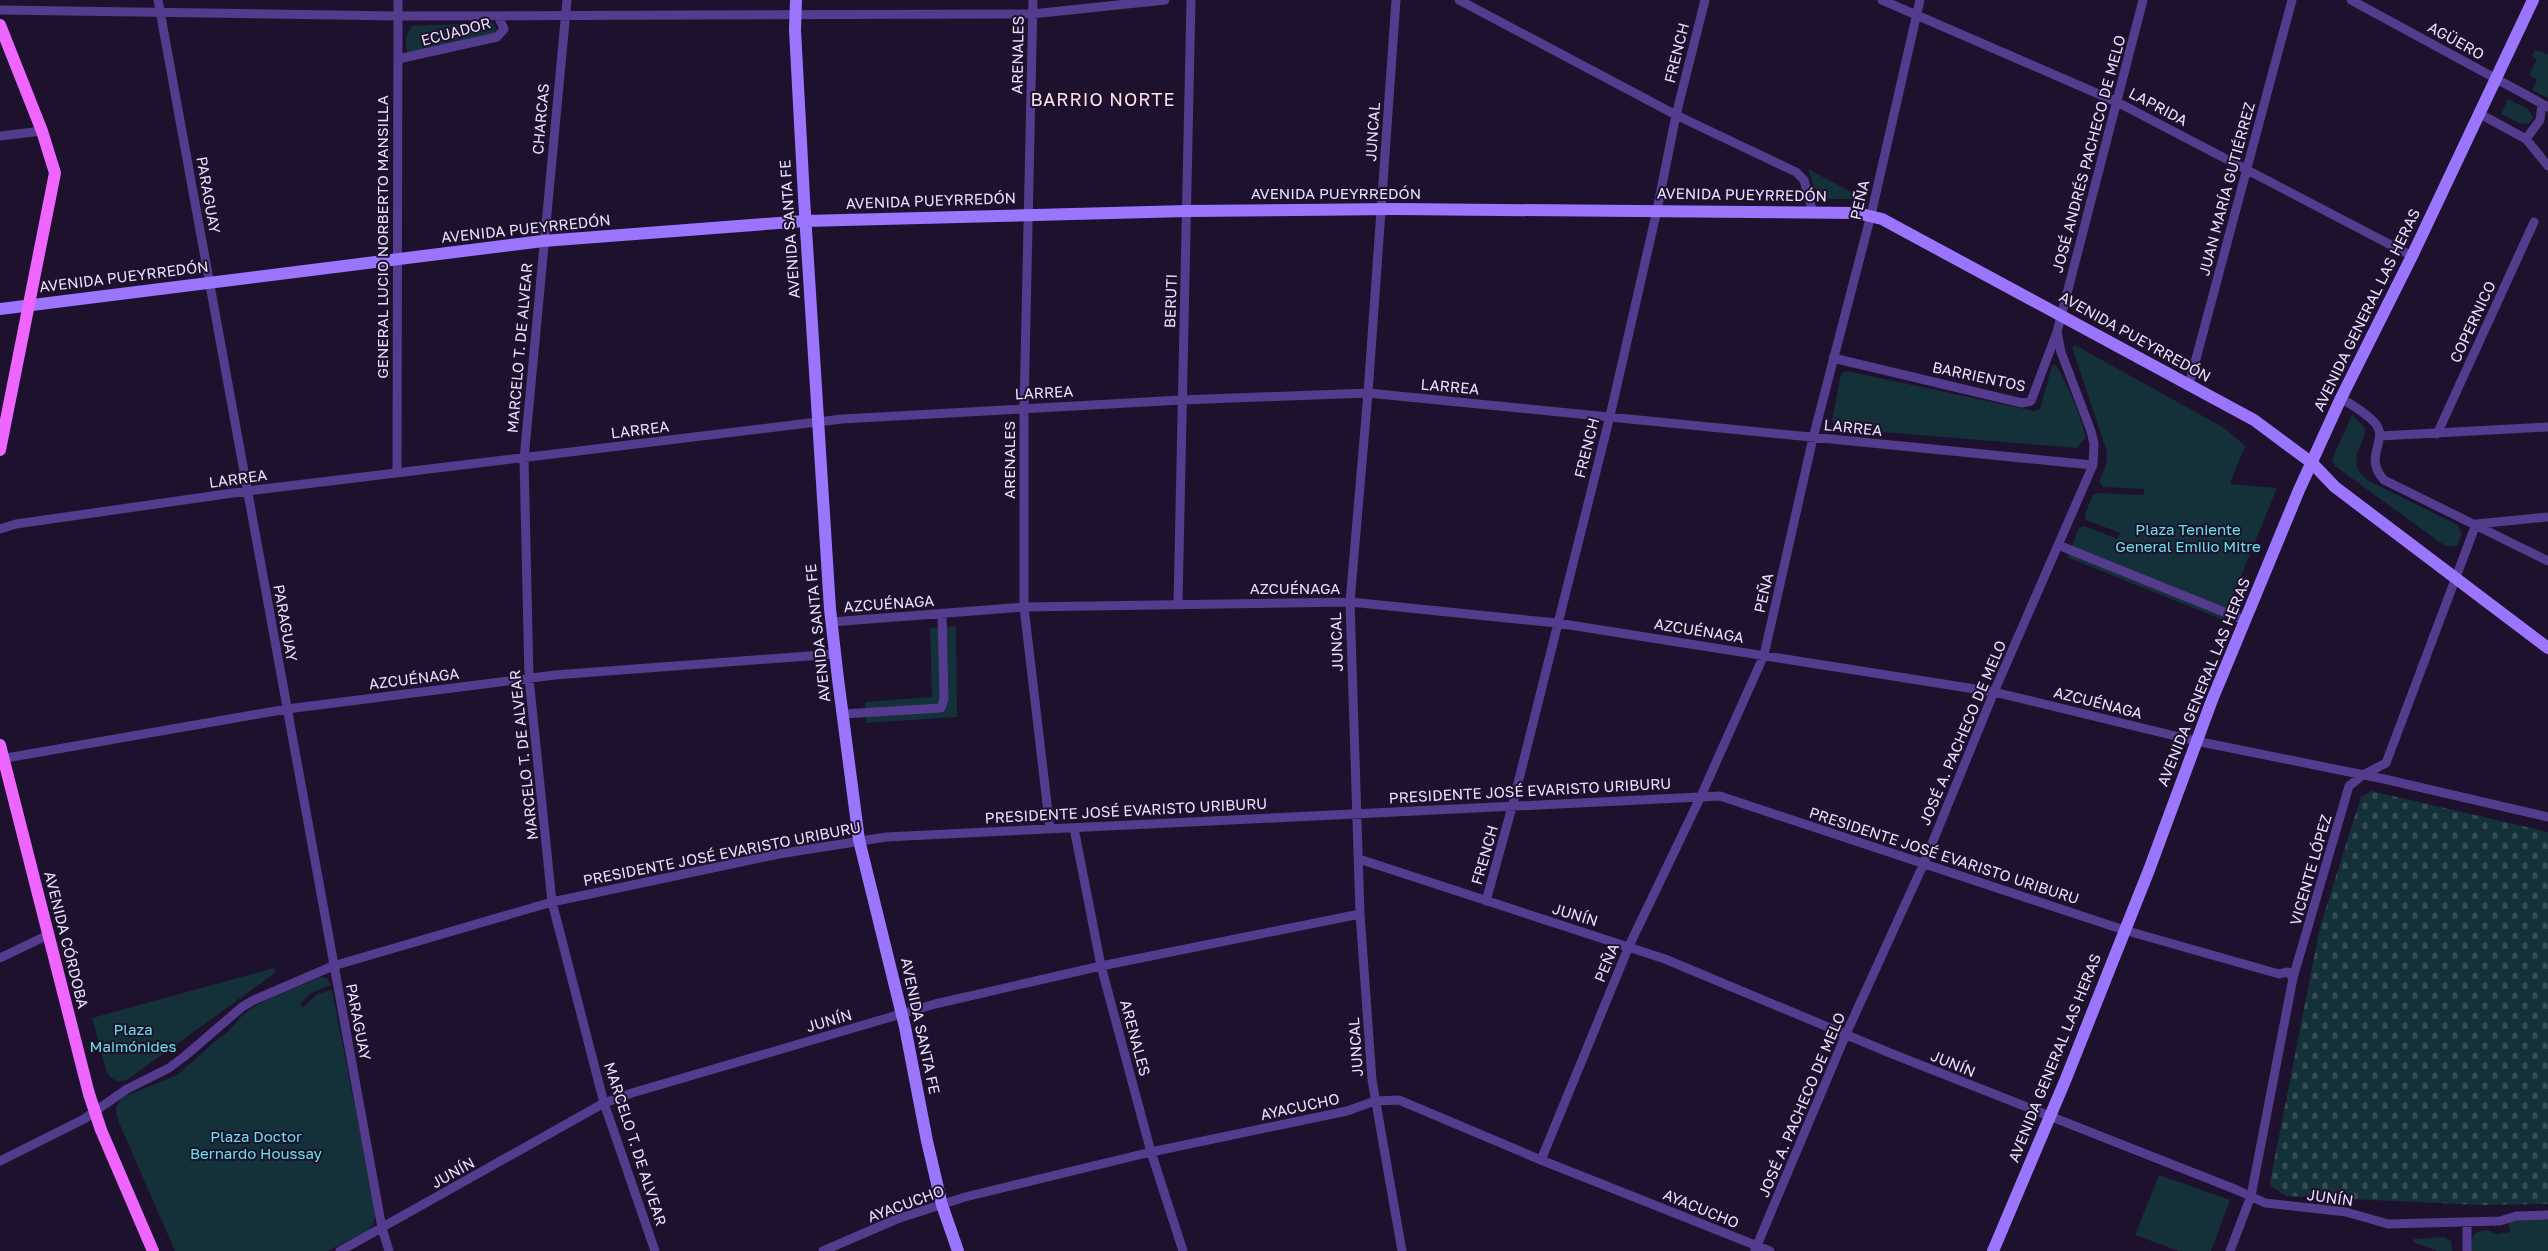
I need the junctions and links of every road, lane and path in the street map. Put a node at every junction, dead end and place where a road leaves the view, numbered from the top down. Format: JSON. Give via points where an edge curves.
{"nodes":[{"id":1,"x":158,"y":0,"type":"edge"},
{"id":2,"x":398,"y":0,"type":"edge"},
{"id":3,"x":568,"y":0,"type":"edge"},
{"id":4,"x":796,"y":0,"type":"edge"},
{"id":5,"x":1032,"y":0,"type":"edge"},
{"id":6,"x":1165,"y":0,"type":"edge"},
{"id":7,"x":1191,"y":0,"type":"edge"},
{"id":8,"x":1396,"y":0,"type":"edge"},
{"id":9,"x":1459,"y":0,"type":"edge"},
{"id":10,"x":1705,"y":0,"type":"edge"},
{"id":11,"x":1882,"y":0,"type":"edge"},
{"id":12,"x":1920,"y":0,"type":"edge"},
{"id":13,"x":2143,"y":0,"type":"edge"},
{"id":14,"x":2292,"y":0,"type":"edge"},
{"id":15,"x":2351,"y":0,"type":"edge"},
{"id":16,"x":2533,"y":0,"type":"edge"},
{"id":17,"x":0,"y":10,"type":"edge"},
{"id":18,"x":160,"y":12,"type":"junction"},
{"id":19,"x":1032,"y":14,"type":"junction"},
{"id":20,"x":564,"y":15,"type":"junction"},
{"id":21,"x":795,"y":15,"type":"junction"},
{"id":22,"x":398,"y":16,"type":"junction"},
{"id":23,"x":498,"y":16,"type":"junction"},
{"id":24,"x":1916,"y":16,"type":"junction"},
{"id":25,"x":0,"y":25,"type":"edge"},
{"id":26,"x":398,"y":59,"type":"junction"},
{"id":27,"x":2496,"y":80,"type":"junction"},
{"id":28,"x":2118,"y":102,"type":"junction"},
{"id":29,"x":2545,"y":105,"type":"edge"},
{"id":30,"x":2480,"y":114,"type":"junction"},
{"id":31,"x":1676,"y":115,"type":"junction"},
{"id":32,"x":42,"y":131,"type":"junction"},
{"id":33,"x":0,"y":136,"type":"edge"},
{"id":34,"x":2526,"y":139,"type":"junction"},
{"id":35,"x":2548,"y":166,"type":"edge"},
{"id":36,"x":2247,"y":169,"type":"junction"},
{"id":37,"x":1381,"y":210,"type":"junction"},
{"id":38,"x":1657,"y":210,"type":"junction"},
{"id":39,"x":1187,"y":211,"type":"junction"},
{"id":40,"x":1813,"y":213,"type":"junction"},
{"id":41,"x":1028,"y":215,"type":"junction"},
{"id":42,"x":1871,"y":215,"type":"junction"},
{"id":43,"x":805,"y":221,"type":"junction"},
{"id":44,"x":2534,"y":222,"type":"dead end"},
{"id":45,"x":543,"y":241,"type":"junction"},
{"id":46,"x":2412,"y":256,"type":"junction"},
{"id":47,"x":397,"y":259,"type":"junction"},
{"id":48,"x":210,"y":283,"type":"junction"},
{"id":49,"x":30,"y":306,"type":"junction"},
{"id":50,"x":0,"y":310,"type":"edge"},
{"id":51,"x":2060,"y":315,"type":"junction"},
{"id":52,"x":2056,"y":332,"type":"junction"},
{"id":53,"x":1833,"y":358,"type":"junction"},
{"id":54,"x":2189,"y":385,"type":"junction"},
{"id":55,"x":1368,"y":393,"type":"junction"},
{"id":56,"x":2341,"y":398,"type":"junction"},
{"id":57,"x":1181,"y":400,"type":"junction"},
{"id":58,"x":1024,"y":408,"type":"junction"},
{"id":59,"x":1610,"y":416,"type":"junction"},
{"id":60,"x":3,"y":422,"type":"edge"},
{"id":61,"x":819,"y":422,"type":"junction"},
{"id":62,"x":2548,"y":427,"type":"edge"},
{"id":63,"x":2437,"y":434,"type":"junction"},
{"id":64,"x":2380,"y":436,"type":"junction"},
{"id":65,"x":1813,"y":438,"type":"junction"},
{"id":66,"x":0,"y":450,"type":"edge"},
{"id":67,"x":524,"y":459,"type":"junction"},
{"id":68,"x":2312,"y":463,"type":"junction"},
{"id":69,"x":2093,"y":464,"type":"junction"},
{"id":70,"x":397,"y":473,"type":"junction"},
{"id":71,"x":247,"y":491,"type":"junction"},
{"id":72,"x":2548,"y":517,"type":"edge"},
{"id":73,"x":2476,"y":524,"type":"junction"},
{"id":74,"x":0,"y":529,"type":"edge"},
{"id":75,"x":2058,"y":545,"type":"junction"},
{"id":76,"x":2548,"y":561,"type":"edge"},
{"id":77,"x":2455,"y":576,"type":"junction"},
{"id":78,"x":1350,"y":602,"type":"junction"},
{"id":79,"x":1178,"y":603,"type":"junction"},
{"id":80,"x":1024,"y":607,"type":"junction"},
{"id":81,"x":942,"y":614,"type":"junction"},
{"id":82,"x":2244,"y":620,"type":"junction"},
{"id":83,"x":831,"y":622,"type":"junction"},
{"id":84,"x":1557,"y":623,"type":"junction"},
{"id":85,"x":2548,"y":648,"type":"edge"},
{"id":86,"x":835,"y":654,"type":"junction"},
{"id":87,"x":1764,"y":655,"type":"junction"},
{"id":88,"x":529,"y":678,"type":"junction"},
{"id":89,"x":1994,"y":692,"type":"junction"},
{"id":90,"x":287,"y":709,"type":"junction"},
{"id":91,"x":843,"y":714,"type":"junction"},
{"id":92,"x":2196,"y":741,"type":"junction"},
{"id":93,"x":0,"y":745,"type":"edge"},
{"id":94,"x":2,"y":759,"type":"edge"},
{"id":95,"x":2363,"y":775,"type":"junction"},
{"id":96,"x":1701,"y":796,"type":"junction"},
{"id":97,"x":1512,"y":807,"type":"junction"},
{"id":98,"x":1356,"y":814,"type":"junction"},
{"id":99,"x":2548,"y":817,"type":"edge"},
{"id":100,"x":1074,"y":828,"type":"junction"},
{"id":101,"x":1050,"y":829,"type":"junction"},
{"id":102,"x":859,"y":840,"type":"junction"},
{"id":103,"x":1359,"y":859,"type":"junction"},
{"id":104,"x":1924,"y":863,"type":"junction"},
{"id":105,"x":1486,"y":901,"type":"junction"},
{"id":106,"x":552,"y":902,"type":"junction"},
{"id":107,"x":1360,"y":914,"type":"junction"},
{"id":108,"x":2124,"y":930,"type":"junction"},
{"id":109,"x":48,"y":935,"type":"junction"},
{"id":110,"x":1629,"y":946,"type":"junction"},
{"id":111,"x":0,"y":958,"type":"edge"},
{"id":112,"x":333,"y":966,"type":"junction"},
{"id":113,"x":1101,"y":966,"type":"junction"},
{"id":114,"x":2293,"y":978,"type":"junction"},
{"id":115,"x":902,"y":1014,"type":"junction"},
{"id":116,"x":1846,"y":1034,"type":"junction"},
{"id":117,"x":1375,"y":1102,"type":"junction"},
{"id":118,"x":604,"y":1103,"type":"junction"},
{"id":119,"x":95,"y":1113,"type":"junction"},
{"id":120,"x":2050,"y":1118,"type":"junction"},
{"id":121,"x":1151,"y":1152,"type":"junction"},
{"id":122,"x":1541,"y":1160,"type":"junction"},
{"id":123,"x":0,"y":1161,"type":"edge"},
{"id":124,"x":2251,"y":1196,"type":"junction"},
{"id":125,"x":942,"y":1205,"type":"junction"},
{"id":126,"x":2548,"y":1215,"type":"edge"},
{"id":127,"x":2467,"y":1222,"type":"junction"},
{"id":128,"x":382,"y":1228,"type":"junction"},
{"id":129,"x":1756,"y":1248,"type":"edge"},
{"id":130,"x":153,"y":1251,"type":"edge"},
{"id":131,"x":340,"y":1251,"type":"edge"},
{"id":132,"x":389,"y":1251,"type":"edge"},
{"id":133,"x":655,"y":1251,"type":"edge"},
{"id":134,"x":823,"y":1251,"type":"edge"},
{"id":135,"x":958,"y":1251,"type":"edge"},
{"id":136,"x":1183,"y":1251,"type":"edge"},
{"id":137,"x":1402,"y":1251,"type":"edge"},
{"id":138,"x":1770,"y":1251,"type":"edge"},
{"id":139,"x":1993,"y":1251,"type":"edge"},
{"id":140,"x":2230,"y":1251,"type":"edge"},
{"id":141,"x":2467,"y":1251,"type":"edge"}],
"edges":[{"from":1,"to":18,"type":"street","name":"PARAGUAY"},
{"from":2,"to":22,"type":"street","name":"GENERAL LUCIO NORBERTO MANSILLA"},
{"from":3,"to":20,"type":"street","name":"CHARCAS"},
{"from":4,"to":21,"type":"main road","name":"AVENIDA SANTA FE"},
{"from":5,"to":19,"type":"street","name":"ARENALES"},
{"from":6,"to":19,"type":"street","name":"ECUADOR"},
{"from":7,"to":39,"type":"street","name":"BERUTI"},
{"from":8,"to":37,"type":"street","name":"JUNCAL"},
{"from":9,"to":31,"type":"street"},
{"from":10,"to":31,"type":"street","name":"FRENCH"},
{"from":11,"to":24,"type":"street","name":"LAPRIDA"},
{"from":12,"to":24,"type":"street","name":"PEÑA"},
{"from":13,"to":28,"type":"street","name":"JOSÉ ANDRÉS PACHECO DE MELO"},
{"from":14,"to":36,"type":"street","name":"JUAN MARÍA GUTIÉRREZ"},
{"from":15,"to":27,"type":"street","name":"AGÜERO"},
{"from":16,"to":27,"type":"main road","name":"AVENIDA GENERAL LAS HERAS"},
{"from":17,"to":18,"type":"street","name":"ECUADOR"},
{"from":18,"to":22,"type":"street","name":"ECUADOR"},
{"from":18,"to":48,"type":"street","name":"PARAGUAY"},
{"from":19,"to":21,"type":"street","name":"ECUADOR"},
{"from":19,"to":41,"type":"street","name":"ARENALES"},
{"from":20,"to":21,"type":"street","name":"ECUADOR"},
{"from":20,"to":23,"type":"street","name":"ECUADOR"},
{"from":20,"to":45,"type":"street","name":"CHARCAS"},
{"from":21,"to":43,"type":"main road","name":"AVENIDA SANTA FE"},
{"from":22,"to":23,"type":"street","name":"ECUADOR"},
{"from":22,"to":26,"type":"street","name":"GENERAL LUCIO NORBERTO MANSILLA"},
{"from":23,"to":26,"type":"street","name":"ECUADOR","via":[[504,29],[497,37]]},
{"from":24,"to":28,"type":"street","name":"LAPRIDA"},
{"from":24,"to":42,"type":"street","name":"PEÑA"},
{"from":25,"to":32,"type":"main road"},
{"from":26,"to":47,"type":"street","name":"GENERAL LUCIO NORBERTO MANSILLA"},
{"from":27,"to":29,"type":"street","name":"AGÜERO"},
{"from":27,"to":30,"type":"main road","name":"AVENIDA GENERAL LAS HERAS"},
{"from":28,"to":36,"type":"street","name":"LAPRIDA"},
{"from":28,"to":51,"type":"street","name":"JOSÉ ANDRÉS PACHECO DE MELO"},
{"from":29,"to":34,"type":"street","via":[[2536,128]]},
{"from":30,"to":34,"type":"street"},
{"from":30,"to":46,"type":"main road","name":"AVENIDA GENERAL LAS HERAS"},
{"from":31,"to":38,"type":"street","name":"FRENCH"},
{"from":31,"to":40,"type":"street","via":[[1796,172],[1804,180]]},
{"from":32,"to":33,"type":"street"},
{"from":32,"to":49,"type":"main road","via":[[54,164],[55,182]]},
{"from":34,"to":35,"type":"street"},
{"from":36,"to":46,"type":"street","name":"LAPRIDA"},
{"from":36,"to":54,"type":"street","name":"JUAN MARÍA GUTIÉRREZ"},
{"from":37,"to":38,"type":"main road","name":"AVENIDA PUEYRREDÓN"},
{"from":37,"to":39,"type":"main road","name":"AVENIDA PUEYRREDÓN"},
{"from":37,"to":55,"type":"street","name":"JUNCAL"},
{"from":38,"to":40,"type":"main road","name":"AVENIDA PUEYRREDÓN"},
{"from":38,"to":59,"type":"street","name":"FRENCH"},
{"from":39,"to":41,"type":"main road","name":"AVENIDA PUEYRREDÓN"},
{"from":39,"to":57,"type":"street","name":"BERUTI"},
{"from":40,"to":42,"type":"main road","name":"AVENIDA PUEYRREDÓN"},
{"from":41,"to":43,"type":"main road","name":"AVENIDA PUEYRREDÓN"},
{"from":41,"to":58,"type":"street","name":"ARENALES"},
{"from":42,"to":51,"type":"main road","name":"AVENIDA PUEYRREDÓN"},
{"from":42,"to":53,"type":"street","name":"PEÑA"},
{"from":43,"to":45,"type":"main road","name":"AVENIDA PUEYRREDÓN"},
{"from":43,"to":61,"type":"main road","name":"AVENIDA SANTA FE"},
{"from":44,"to":63,"type":"street","name":"COPERNICO"},
{"from":45,"to":47,"type":"main road","name":"AVENIDA PUEYRREDÓN"},
{"from":45,"to":67,"type":"street","name":"MARCELO T. DE ALVEAR"},
{"from":46,"to":56,"type":"main road","name":"AVENIDA GENERAL LAS HERAS"},
{"from":47,"to":48,"type":"main road","name":"AVENIDA PUEYRREDÓN"},
{"from":47,"to":70,"type":"street","name":"GENERAL LUCIO NORBERTO MANSILLA"},
{"from":48,"to":49,"type":"main road","name":"AVENIDA PUEYRREDÓN"},
{"from":48,"to":71,"type":"street","name":"PARAGUAY"},
{"from":49,"to":50,"type":"main road","name":"AVENIDA PUEYRREDÓN"},
{"from":49,"to":60,"type":"main road"},
{"from":51,"to":52,"type":"street","name":"BARRIENTOS"},
{"from":51,"to":54,"type":"main road","name":"AVENIDA PUEYRREDÓN"},
{"from":52,"to":53,"type":"street","name":"BARRIENTOS","via":[[2034,396],[2027,403]]},
{"from":52,"to":69,"type":"street","name":"JOSÉ A. PACHECO DE MELO","via":[[2091,431]]},
{"from":53,"to":65,"type":"street","name":"PEÑA"},
{"from":54,"to":68,"type":"main road","name":"AVENIDA PUEYRREDÓN","via":[[2254,420]]},
{"from":55,"to":57,"type":"street","name":"LARREA"},
{"from":55,"to":59,"type":"street","name":"LARREA"},
{"from":55,"to":78,"type":"street","name":"JUNCAL"},
{"from":56,"to":64,"type":"street","via":[[2375,422]]},
{"from":56,"to":68,"type":"main road","name":"AVENIDA GENERAL LAS HERAS"},
{"from":57,"to":58,"type":"street","name":"LARREA"},
{"from":57,"to":79,"type":"street","name":"BERUTI"},
{"from":58,"to":61,"type":"street","name":"LARREA"},
{"from":58,"to":80,"type":"street","name":"ARENALES"},
{"from":59,"to":65,"type":"street","name":"LARREA"},
{"from":59,"to":84,"type":"street","name":"FRENCH"},
{"from":60,"to":66,"type":"main road"},
{"from":61,"to":67,"type":"street","name":"LARREA"},
{"from":61,"to":83,"type":"main road","name":"AVENIDA SANTA FE"},
{"from":62,"to":63,"type":"street"},
{"from":63,"to":64,"type":"street"},
{"from":64,"to":73,"type":"street","via":[[2374,464],[2384,480]]},
{"from":65,"to":69,"type":"street","name":"LARREA"},
{"from":65,"to":87,"type":"street","name":"PEÑA"},
{"from":67,"to":70,"type":"street","name":"LARREA"},
{"from":67,"to":88,"type":"street","name":"MARCELO T. DE ALVEAR"},
{"from":68,"to":77,"type":"main road","name":"AVENIDA PUEYRREDÓN","via":[[2336,487]]},
{"from":68,"to":82,"type":"main road","name":"AVENIDA GENERAL LAS HERAS"},
{"from":69,"to":75,"type":"street","name":"JOSÉ A. PACHECO DE MELO"},
{"from":70,"to":71,"type":"street","name":"LARREA"},
{"from":71,"to":74,"type":"street","name":"LARREA","via":[[16,524]]},
{"from":71,"to":90,"type":"street","name":"PARAGUAY"},
{"from":72,"to":73,"type":"street"},
{"from":73,"to":76,"type":"street"},
{"from":73,"to":77,"type":"street","name":"VICENTE LÓPEZ"},
{"from":75,"to":82,"type":"street"},
{"from":75,"to":89,"type":"street","name":"JOSÉ A. PACHECO DE MELO"},
{"from":77,"to":85,"type":"main road","name":"AVENIDA PUEYRREDÓN"},
{"from":77,"to":95,"type":"street","name":"VICENTE LÓPEZ","via":[[2386,763]]},
{"from":78,"to":79,"type":"street","name":"AZCUÉNAGA"},
{"from":78,"to":84,"type":"street","name":"AZCUÉNAGA"},
{"from":78,"to":98,"type":"street","name":"JUNCAL"},
{"from":79,"to":80,"type":"street","name":"AZCUÉNAGA"},
{"from":80,"to":81,"type":"street","name":"AZCUÉNAGA"},
{"from":80,"to":101,"type":"street","name":"ARENALES"},
{"from":81,"to":83,"type":"street","name":"AZCUÉNAGA"},
{"from":81,"to":91,"type":"street","via":[[944,700],[941,708]]},
{"from":82,"to":92,"type":"main road","name":"AVENIDA GENERAL LAS HERAS"},
{"from":83,"to":86,"type":"main road","name":"AVENIDA SANTA FE"},
{"from":84,"to":87,"type":"street","name":"AZCUÉNAGA"},
{"from":84,"to":97,"type":"street","name":"FRENCH"},
{"from":86,"to":88,"type":"street","name":"AZCUÉNAGA"},
{"from":86,"to":91,"type":"main road","name":"AVENIDA SANTA FE"},
{"from":87,"to":89,"type":"street","name":"AZCUÉNAGA"},
{"from":87,"to":96,"type":"street","name":"PEÑA"},
{"from":88,"to":90,"type":"street","name":"AZCUÉNAGA"},
{"from":88,"to":106,"type":"street","name":"MARCELO T. DE ALVEAR"},
{"from":89,"to":92,"type":"street","name":"AZCUÉNAGA"},
{"from":89,"to":104,"type":"street","name":"JOSÉ A. PACHECO DE MELO"},
{"from":90,"to":94,"type":"street","name":"AZCUÉNAGA"},
{"from":90,"to":112,"type":"street","name":"PARAGUAY"},
{"from":91,"to":102,"type":"main road","name":"AVENIDA SANTA FE"},
{"from":92,"to":95,"type":"street","name":"AZCUÉNAGA"},
{"from":92,"to":108,"type":"main road","name":"AVENIDA GENERAL LAS HERAS"},
{"from":93,"to":94,"type":"main road","name":"AVENIDA CÓRDOBA"},
{"from":94,"to":109,"type":"main road","name":"AVENIDA CÓRDOBA"},
{"from":95,"to":99,"type":"street","name":"AZCUÉNAGA"},
{"from":95,"to":114,"type":"street","name":"VICENTE LÓPEZ","via":[[2350,786]]},
{"from":96,"to":97,"type":"street","name":"PRESIDENTE JOSÉ EVARISTO URIBURU"},
{"from":96,"to":104,"type":"street","name":"PRESIDENTE JOSÉ EVARISTO URIBURU","via":[[1720,796]]},
{"from":96,"to":110,"type":"street","name":"PEÑA"},
{"from":97,"to":98,"type":"street","name":"PRESIDENTE JOSÉ EVARISTO URIBURU"},
{"from":97,"to":105,"type":"street","name":"FRENCH"},
{"from":98,"to":100,"type":"street","name":"PRESIDENTE JOSÉ EVARISTO URIBURU"},
{"from":98,"to":103,"type":"street","name":"JUNCAL"},
{"from":100,"to":101,"type":"street","name":"PRESIDENTE JOSÉ EVARISTO URIBURU"},
{"from":100,"to":113,"type":"street","name":"ARENALES"},
{"from":101,"to":102,"type":"street","name":"PRESIDENTE JOSÉ EVARISTO URIBURU"},
{"from":102,"to":106,"type":"street","name":"PRESIDENTE JOSÉ EVARISTO URIBURU"},
{"from":102,"to":115,"type":"main road","name":"AVENIDA SANTA FE"},
{"from":103,"to":105,"type":"street","name":"JUNÍN"},
{"from":103,"to":107,"type":"street","name":"JUNCAL"},
{"from":104,"to":108,"type":"street","name":"PRESIDENTE JOSÉ EVARISTO URIBURU"},
{"from":104,"to":116,"type":"street","name":"JOSÉ A. PACHECO DE MELO"},
{"from":105,"to":110,"type":"street","name":"JUNÍN"},
{"from":106,"to":112,"type":"street","name":"PRESIDENTE JOSÉ EVARISTO URIBURU"},
{"from":106,"to":118,"type":"street","name":"MARCELO T. DE ALVEAR"},
{"from":107,"to":113,"type":"street","name":"JUNÍN"},
{"from":107,"to":117,"type":"street","name":"JUNCAL"},
{"from":108,"to":114,"type":"street","name":"PRESIDENTE JOSÉ EVARISTO URIBURU","via":[[2279,974],[2288,972]]},
{"from":108,"to":120,"type":"main road","name":"AVENIDA GENERAL LAS HERAS"},
{"from":109,"to":111,"type":"street"},
{"from":109,"to":119,"type":"main road","name":"AVENIDA CÓRDOBA"},
{"from":110,"to":116,"type":"street","name":"JUNÍN"},
{"from":110,"to":122,"type":"street","name":"PEÑA"},
{"from":112,"to":119,"type":"street","name":"PRESIDENTE JOSÉ EVARISTO URIBURU","via":[[260,996],[242,1007],[178,1062],[127,1089]]},
{"from":112,"to":128,"type":"street","name":"PARAGUAY"},
{"from":113,"to":115,"type":"street","name":"JUNÍN"},
{"from":113,"to":121,"type":"street","name":"ARENALES"},
{"from":114,"to":124,"type":"street","name":"VICENTE LÓPEZ"},
{"from":115,"to":118,"type":"street","name":"JUNÍN"},
{"from":115,"to":125,"type":"main road","name":"AVENIDA SANTA FE"},
{"from":116,"to":120,"type":"street","name":"JUNÍN"},
{"from":116,"to":129,"type":"street","name":"JOSÉ A. PACHECO DE MELO"},
{"from":117,"to":121,"type":"street","name":"AYACUCHO","via":[[1347,1111]]},
{"from":117,"to":122,"type":"street","name":"AYACUCHO","via":[[1399,1100]]},
{"from":117,"to":137,"type":"street","name":"JUNCAL"},
{"from":118,"to":128,"type":"street","name":"JUNÍN"},
{"from":118,"to":133,"type":"street","name":"MARCELO T. DE ALVEAR"},
{"from":119,"to":123,"type":"street","name":"PRESIDENTE JOSÉ EVARISTO URIBURU"},
{"from":119,"to":130,"type":"main road","name":"AVENIDA CÓRDOBA"},
{"from":120,"to":124,"type":"street","name":"JUNÍN"},
{"from":120,"to":139,"type":"main road","name":"AVENIDA GENERAL LAS HERAS"},
{"from":121,"to":125,"type":"street","name":"AYACUCHO"},
{"from":121,"to":136,"type":"street","name":"ARENALES"},
{"from":122,"to":129,"type":"street","name":"AYACUCHO"},
{"from":124,"to":127,"type":"street","name":"JUNÍN","via":[[2265,1203],[2346,1212],[2388,1224]]},
{"from":124,"to":140,"type":"street","name":"VICENTE LÓPEZ"},
{"from":125,"to":134,"type":"street","name":"AYACUCHO","via":[[897,1219]]},
{"from":125,"to":135,"type":"main road","name":"AVENIDA SANTA FE"},
{"from":126,"to":127,"type":"street","name":"JUNÍN"},
{"from":127,"to":141,"type":"street"},
{"from":128,"to":131,"type":"street","name":"JUNÍN"},
{"from":128,"to":132,"type":"street","name":"PARAGUAY"},
{"from":129,"to":138,"type":"street","name":"AYACUCHO"}]}
